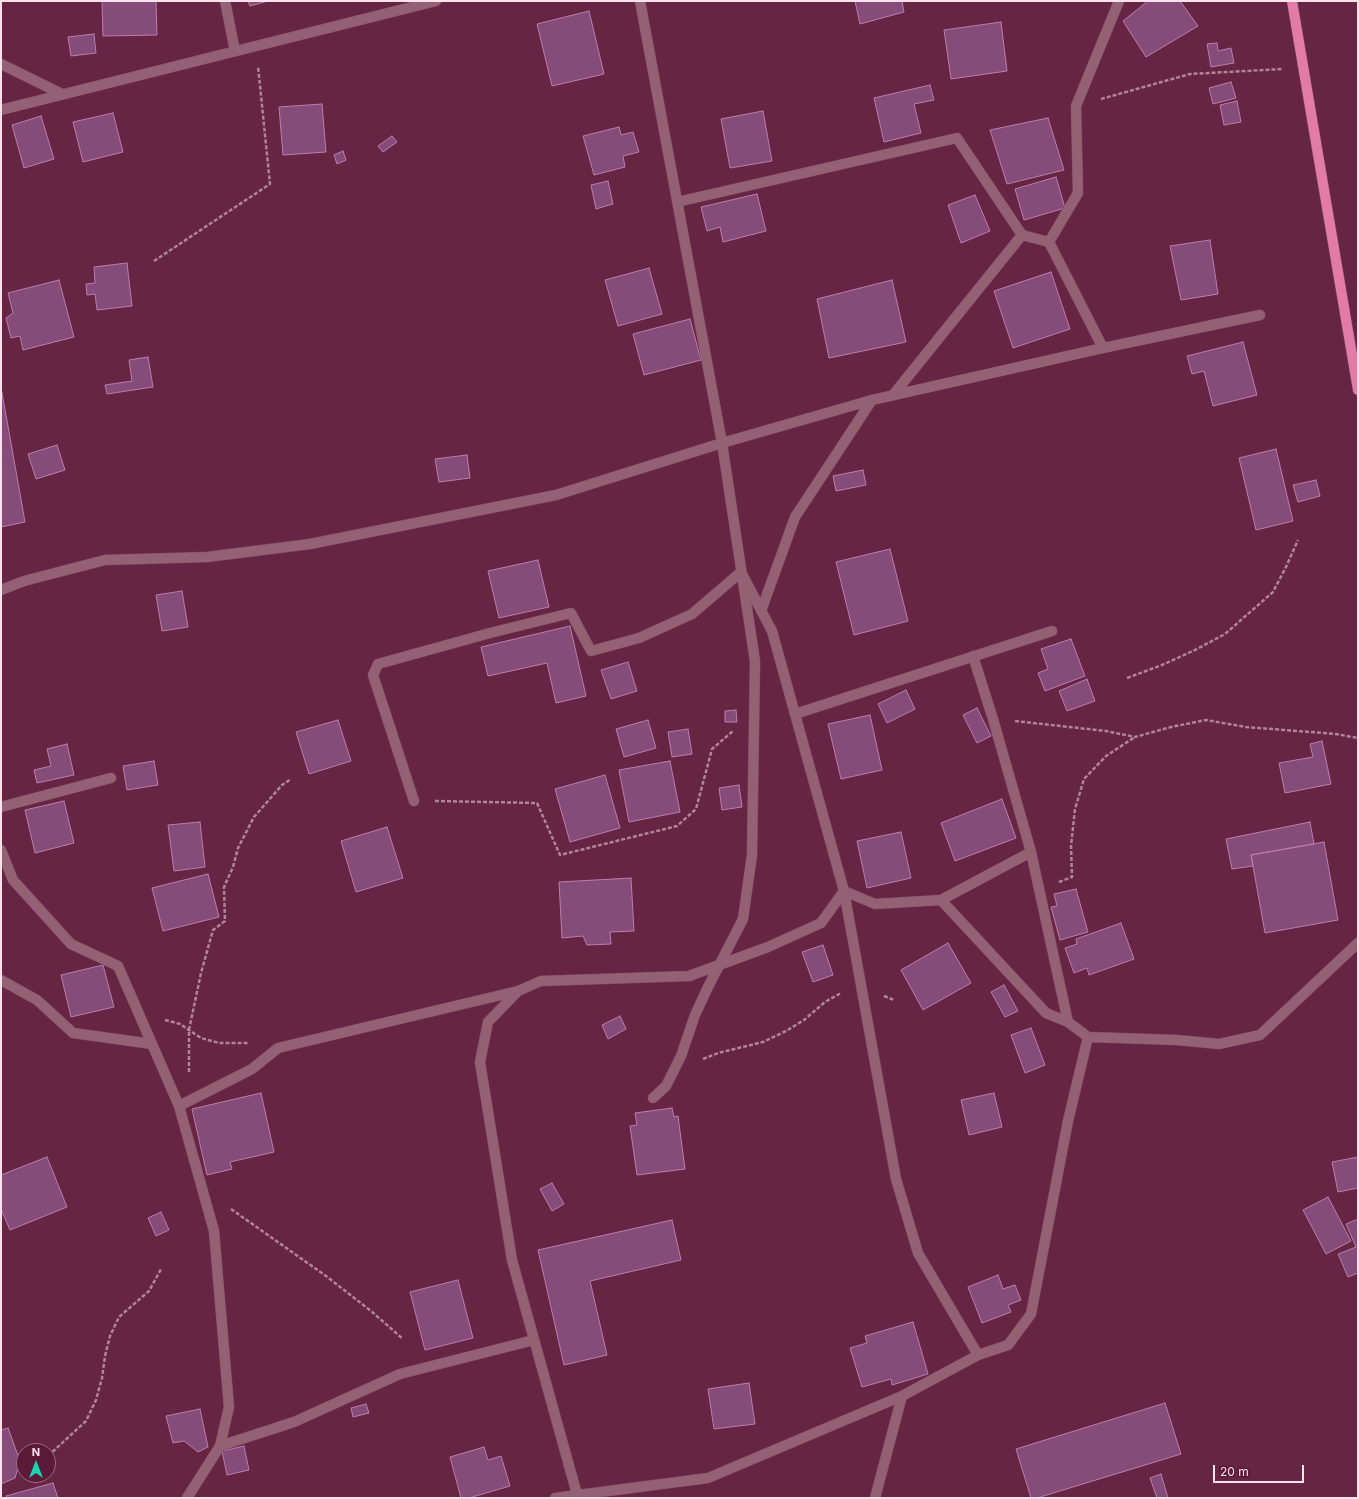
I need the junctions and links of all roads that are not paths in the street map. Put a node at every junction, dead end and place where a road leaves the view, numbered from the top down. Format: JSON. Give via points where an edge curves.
{"nodes":[{"id":1,"x":225,"y":1,"type":"edge"},
{"id":2,"x":436,"y":1,"type":"edge"},
{"id":3,"x":640,"y":1,"type":"edge"},
{"id":4,"x":1119,"y":1,"type":"edge"},
{"id":5,"x":1292,"y":1,"type":"edge"},
{"id":6,"x":235,"y":51,"type":"junction"},
{"id":7,"x":1,"y":64,"type":"edge"},
{"id":8,"x":62,"y":94,"type":"junction"},
{"id":9,"x":1,"y":110,"type":"edge"},
{"id":10,"x":678,"y":202,"type":"junction"},
{"id":11,"x":1022,"y":235,"type":"junction"},
{"id":12,"x":1049,"y":242,"type":"junction"},
{"id":13,"x":1260,"y":315,"type":"dead end"},
{"id":14,"x":1102,"y":348,"type":"junction"},
{"id":15,"x":1358,"y":390,"type":"edge"},
{"id":16,"x":892,"y":395,"type":"junction"},
{"id":17,"x":872,"y":400,"type":"junction"},
{"id":18,"x":722,"y":443,"type":"junction"},
{"id":19,"x":741,"y":572,"type":"junction"},
{"id":20,"x":1,"y":590,"type":"edge"},
{"id":21,"x":761,"y":611,"type":"junction"},
{"id":22,"x":1052,"y":631,"type":"dead end"},
{"id":23,"x":973,"y":656,"type":"junction"},
{"id":24,"x":795,"y":714,"type":"junction"},
{"id":25,"x":111,"y":778,"type":"dead end"},
{"id":26,"x":414,"y":801,"type":"road end"},
{"id":27,"x":1,"y":807,"type":"edge"},
{"id":28,"x":1,"y":850,"type":"edge"},
{"id":29,"x":1031,"y":852,"type":"junction"},
{"id":30,"x":844,"y":891,"type":"junction"},
{"id":31,"x":941,"y":900,"type":"junction"},
{"id":32,"x":1358,"y":943,"type":"edge"},
{"id":33,"x":720,"y":964,"type":"junction"},
{"id":34,"x":1,"y":980,"type":"edge"},
{"id":35,"x":518,"y":991,"type":"junction"},
{"id":36,"x":1068,"y":1022,"type":"junction"},
{"id":37,"x":1088,"y":1037,"type":"junction"},
{"id":38,"x":152,"y":1044,"type":"junction"},
{"id":39,"x":653,"y":1098,"type":"dead end"},
{"id":40,"x":179,"y":1106,"type":"junction"},
{"id":41,"x":534,"y":1340,"type":"junction"},
{"id":42,"x":978,"y":1355,"type":"junction"},
{"id":43,"x":902,"y":1396,"type":"junction"},
{"id":44,"x":220,"y":1446,"type":"junction"},
{"id":45,"x":577,"y":1496,"type":"edge"},
{"id":46,"x":187,"y":1498,"type":"edge"},
{"id":47,"x":555,"y":1498,"type":"edge"},
{"id":48,"x":875,"y":1498,"type":"edge"}],
"edges":[{"from":1,"to":6,"type":"street"},
{"from":2,"to":6,"type":"street"},
{"from":3,"to":10,"type":"street"},
{"from":4,"to":12,"type":"street","via":[[1076,106],[1078,193]]},
{"from":5,"to":15,"type":"main road"},
{"from":6,"to":8,"type":"street"},
{"from":7,"to":8,"type":"street"},
{"from":8,"to":9,"type":"street"},
{"from":10,"to":11,"type":"street","via":[[957,138]]},
{"from":10,"to":18,"type":"street"},
{"from":11,"to":12,"type":"street"},
{"from":11,"to":16,"type":"street"},
{"from":12,"to":14,"type":"street"},
{"from":13,"to":14,"type":"street"},
{"from":14,"to":16,"type":"street"},
{"from":16,"to":17,"type":"street"},
{"from":17,"to":18,"type":"street"},
{"from":17,"to":21,"type":"street","via":[[795,517]]},
{"from":18,"to":19,"type":"street"},
{"from":18,"to":20,"type":"street","via":[[556,495],[310,544],[207,557],[105,560],[24,581]]},
{"from":19,"to":21,"type":"street"},
{"from":19,"to":26,"type":"street","via":[[692,614],[639,638],[590,651],[571,613],[378,664],[373,675]]},
{"from":19,"to":33,"type":"street","via":[[755,661],[752,855],[743,919]]},
{"from":21,"to":24,"type":"street","via":[[772,631]]},
{"from":22,"to":23,"type":"street"},
{"from":23,"to":24,"type":"street"},
{"from":23,"to":29,"type":"street"},
{"from":24,"to":30,"type":"street"},
{"from":25,"to":27,"type":"street"},
{"from":28,"to":38,"type":"street","via":[[13,880],[72,944],[118,966]]},
{"from":29,"to":31,"type":"street"},
{"from":29,"to":36,"type":"street"},
{"from":30,"to":31,"type":"street","via":[[875,904]]},
{"from":30,"to":33,"type":"street","via":[[821,923],[768,947]]},
{"from":30,"to":42,"type":"street","via":[[896,1179],[918,1253]]},
{"from":31,"to":36,"type":"street","via":[[1046,1013]]},
{"from":32,"to":37,"type":"street","via":[[1260,1036],[1219,1044]]},
{"from":33,"to":35,"type":"street","via":[[688,976],[541,981]]},
{"from":33,"to":39,"type":"street","via":[[695,1015],[676,1067],[666,1086]]},
{"from":34,"to":38,"type":"street","via":[[37,1000],[74,1033]]},
{"from":35,"to":40,"type":"street","via":[[278,1048],[252,1069]]},
{"from":35,"to":41,"type":"street","via":[[488,1022],[480,1062],[512,1260]]},
{"from":36,"to":37,"type":"street"},
{"from":37,"to":42,"type":"street","via":[[1068,1121],[1031,1314],[1008,1345]]},
{"from":38,"to":40,"type":"street"},
{"from":40,"to":44,"type":"street","via":[[214,1231],[229,1407]]},
{"from":41,"to":44,"type":"street","via":[[400,1374],[294,1422]]},
{"from":41,"to":45,"type":"street"},
{"from":42,"to":43,"type":"street"},
{"from":43,"to":45,"type":"street","via":[[708,1478]]},
{"from":43,"to":48,"type":"street"},
{"from":44,"to":46,"type":"street"},
{"from":45,"to":47,"type":"street"}]}
